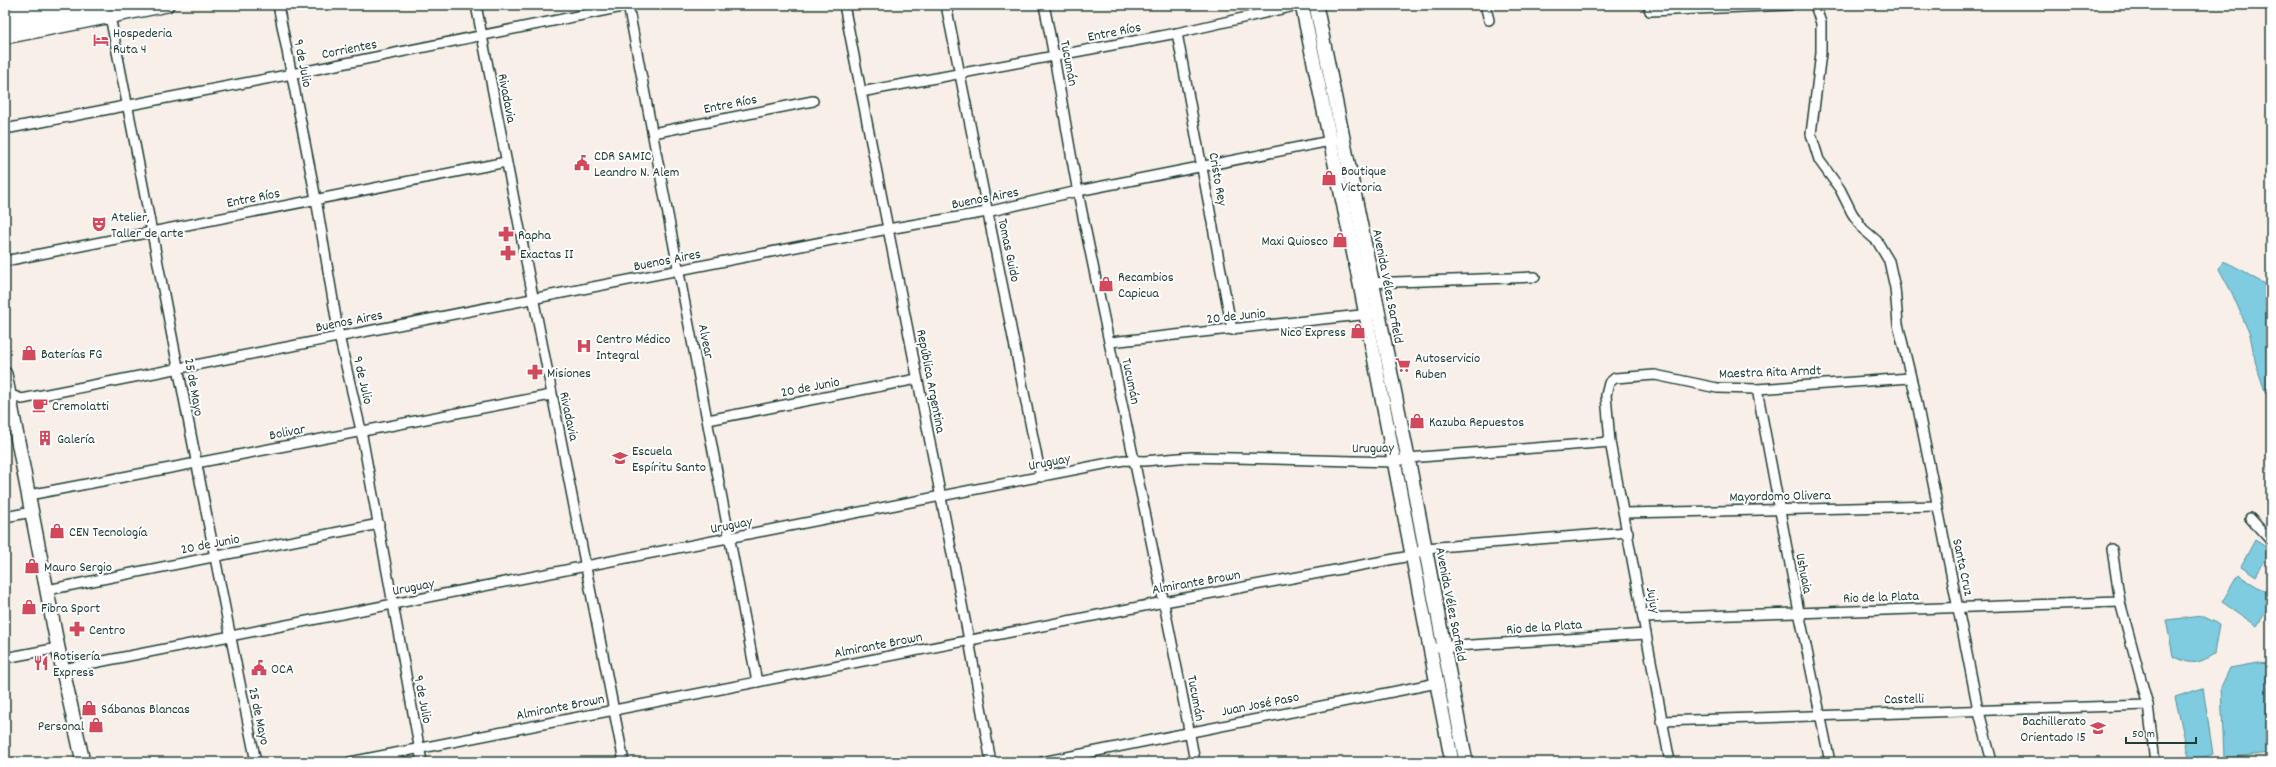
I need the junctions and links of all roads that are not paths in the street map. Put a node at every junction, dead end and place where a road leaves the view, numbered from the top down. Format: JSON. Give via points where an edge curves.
{"nodes":[{"id":1,"x":48,"y":5,"type":"edge"},
{"id":2,"x":167,"y":5,"type":"edge"},
{"id":3,"x":278,"y":5,"type":"edge"},
{"id":4,"x":476,"y":5,"type":"edge"},
{"id":5,"x":629,"y":5,"type":"edge"},
{"id":6,"x":844,"y":5,"type":"edge"},
{"id":7,"x":946,"y":5,"type":"edge"},
{"id":8,"x":1044,"y":5,"type":"edge"},
{"id":9,"x":1301,"y":5,"type":"edge"},
{"id":10,"x":1316,"y":5,"type":"edge"},
{"id":11,"x":1485,"y":5,"type":"edge"},
{"id":12,"x":1790,"y":5,"type":"edge"},
{"id":13,"x":1815,"y":5,"type":"edge"},
{"id":14,"x":1759,"y":6,"type":"edge"},
{"id":15,"x":1649,"y":8,"type":"edge"},
{"id":16,"x":107,"y":10,"type":"edge"},
{"id":17,"x":5,"y":13,"type":"edge"},
{"id":18,"x":1489,"y":20,"type":"dead end"},
{"id":19,"x":5,"y":24,"type":"edge"},
{"id":20,"x":1177,"y":33,"type":"junction"},
{"id":21,"x":5,"y":36,"type":"edge"},
{"id":22,"x":482,"y":36,"type":"junction"},
{"id":23,"x":1055,"y":56,"type":"junction"},
{"id":24,"x":959,"y":72,"type":"junction"},
{"id":25,"x":292,"y":74,"type":"junction"},
{"id":26,"x":862,"y":92,"type":"junction"},
{"id":27,"x":812,"y":101,"type":"dead end"},
{"id":28,"x":127,"y":106,"type":"junction"},
{"id":29,"x":5,"y":129,"type":"edge"},
{"id":30,"x":654,"y":133,"type":"junction"},
{"id":31,"x":1337,"y":140,"type":"junction"},
{"id":32,"x":506,"y":162,"type":"junction"},
{"id":33,"x":1203,"y":168,"type":"junction"},
{"id":34,"x":1078,"y":191,"type":"junction"},
{"id":35,"x":316,"y":199,"type":"junction"},
{"id":36,"x":988,"y":212,"type":"junction"},
{"id":37,"x":888,"y":229,"type":"junction"},
{"id":38,"x":152,"y":232,"type":"junction"},
{"id":39,"x":5,"y":260,"type":"edge"},
{"id":40,"x":679,"y":271,"type":"junction"},
{"id":41,"x":1535,"y":277,"type":"dead end"},
{"id":42,"x":1366,"y":283,"type":"junction"},
{"id":43,"x":534,"y":300,"type":"junction"},
{"id":44,"x":1372,"y":314,"type":"junction"},
{"id":45,"x":1232,"y":330,"type":"junction"},
{"id":46,"x":339,"y":336,"type":"junction"},
{"id":47,"x":1110,"y":342,"type":"junction"},
{"id":48,"x":178,"y":368,"type":"junction"},
{"id":49,"x":5,"y":374,"type":"edge"},
{"id":50,"x":1910,"y":378,"type":"junction"},
{"id":51,"x":917,"y":379,"type":"junction"},
{"id":52,"x":1757,"y":389,"type":"junction"},
{"id":53,"x":7,"y":393,"type":"edge"},
{"id":54,"x":551,"y":395,"type":"junction"},
{"id":55,"x":708,"y":420,"type":"junction"},
{"id":56,"x":362,"y":430,"type":"junction"},
{"id":57,"x":1610,"y":442,"type":"junction"},
{"id":58,"x":1408,"y":458,"type":"junction"},
{"id":59,"x":1135,"y":460,"type":"junction"},
{"id":60,"x":1394,"y":462,"type":"junction"},
{"id":61,"x":195,"y":463,"type":"junction"},
{"id":62,"x":1041,"y":477,"type":"junction"},
{"id":63,"x":29,"y":495,"type":"junction"},
{"id":64,"x":941,"y":497,"type":"junction"},
{"id":65,"x":1937,"y":506,"type":"junction"},
{"id":66,"x":1779,"y":509,"type":"junction"},
{"id":67,"x":32,"y":512,"type":"junction"},
{"id":68,"x":1624,"y":513,"type":"junction"},
{"id":69,"x":5,"y":517,"type":"edge"},
{"id":70,"x":2250,"y":518,"type":"dead end"},
{"id":71,"x":378,"y":524,"type":"junction"},
{"id":72,"x":1628,"y":532,"type":"junction"},
{"id":73,"x":731,"y":538,"type":"junction"},
{"id":74,"x":2271,"y":541,"type":"edge"},
{"id":75,"x":1425,"y":548,"type":"junction"},
{"id":76,"x":2112,"y":549,"type":"dead end"},
{"id":77,"x":1412,"y":556,"type":"junction"},
{"id":78,"x":216,"y":557,"type":"junction"},
{"id":79,"x":586,"y":566,"type":"junction"},
{"id":80,"x":47,"y":590,"type":"junction"},
{"id":81,"x":1164,"y":602,"type":"junction"},
{"id":82,"x":2120,"y":602,"type":"junction"},
{"id":83,"x":392,"y":604,"type":"junction"},
{"id":84,"x":1958,"y":608,"type":"junction"},
{"id":85,"x":1799,"y":612,"type":"junction"},
{"id":86,"x":1643,"y":618,"type":"junction"},
{"id":87,"x":1646,"y":634,"type":"junction"},
{"id":88,"x":230,"y":635,"type":"junction"},
{"id":89,"x":969,"y":640,"type":"junction"},
{"id":90,"x":1445,"y":647,"type":"junction"},
{"id":91,"x":58,"y":648,"type":"junction"},
{"id":92,"x":1431,"y":648,"type":"junction"},
{"id":93,"x":5,"y":658,"type":"edge"},
{"id":94,"x":63,"y":669,"type":"junction"},
{"id":95,"x":757,"y":682,"type":"junction"},
{"id":96,"x":1437,"y":683,"type":"junction"},
{"id":97,"x":2148,"y":705,"type":"junction"},
{"id":98,"x":614,"y":710,"type":"junction"},
{"id":99,"x":1979,"y":710,"type":"junction"},
{"id":100,"x":1819,"y":714,"type":"junction"},
{"id":101,"x":1661,"y":721,"type":"junction"},
{"id":102,"x":1189,"y":731,"type":"junction"},
{"id":103,"x":419,"y":748,"type":"junction"},
{"id":104,"x":83,"y":762,"type":"edge"},
{"id":105,"x":256,"y":762,"type":"edge"},
{"id":106,"x":350,"y":762,"type":"edge"},
{"id":107,"x":422,"y":762,"type":"edge"},
{"id":108,"x":624,"y":762,"type":"edge"},
{"id":109,"x":991,"y":762,"type":"edge"},
{"id":110,"x":1042,"y":762,"type":"edge"},
{"id":111,"x":1195,"y":762,"type":"edge"},
{"id":112,"x":1452,"y":762,"type":"edge"},
{"id":113,"x":1466,"y":762,"type":"edge"},
{"id":114,"x":1670,"y":762,"type":"edge"},
{"id":115,"x":1830,"y":762,"type":"edge"},
{"id":116,"x":1992,"y":762,"type":"edge"},
{"id":117,"x":2154,"y":762,"type":"edge"}],
"edges":[{"from":1,"to":17,"type":"main road"},
{"from":2,"to":16,"type":"main road"},
{"from":3,"to":25,"type":"street","name":"9 de Julio"},
{"from":4,"to":22,"type":"street","name":"Rivadavia"},
{"from":5,"to":22,"type":"street","name":"Corrientes"},
{"from":5,"to":30,"type":"street","name":"Alvear"},
{"from":6,"to":26,"type":"street","name":"República Argentina"},
{"from":7,"to":24,"type":"street","name":"Tomas Guido"},
{"from":8,"to":23,"type":"street","name":"Tucumán"},
{"from":9,"to":20,"type":"street","name":"Entre Ríos"},
{"from":9,"to":31,"type":"main road","name":"Avenida Vélez Sarfield"},
{"from":10,"to":31,"type":"main road","name":"Avenida Vélez Sarfield"},
{"from":11,"to":18,"type":"street"},
{"from":12,"to":14,"type":"street"},
{"from":13,"to":50,"type":"street","name":"Santa Cruz","via":[[1821,23],[1821,53],[1811,134],[1819,160],[1840,189],[1863,229],[1877,241],[1889,261],[1895,288],[1898,324]]},
{"from":14,"to":15,"type":"street"},
{"from":16,"to":19,"type":"main road"},
{"from":16,"to":21,"type":"main road"},
{"from":16,"to":28,"type":"street","name":"25 de Mayo"},
{"from":20,"to":23,"type":"street","name":"Entre Ríos"},
{"from":20,"to":33,"type":"street","name":"Cristo Rey"},
{"from":22,"to":25,"type":"street","name":"Corrientes"},
{"from":22,"to":32,"type":"street","name":"Rivadavia"},
{"from":23,"to":24,"type":"street","name":"Entre Ríos"},
{"from":23,"to":34,"type":"street","name":"Tucumán"},
{"from":24,"to":26,"type":"street","name":"Entre Ríos"},
{"from":24,"to":36,"type":"street","name":"Tomas Guido"},
{"from":25,"to":28,"type":"street","name":"Corrientes"},
{"from":25,"to":35,"type":"street","name":"9 de Julio"},
{"from":26,"to":37,"type":"street","name":"República Argentina"},
{"from":27,"to":30,"type":"street","name":"Entre Ríos"},
{"from":28,"to":29,"type":"street","name":"Corrientes"},
{"from":28,"to":38,"type":"street","name":"25 de Mayo"},
{"from":30,"to":40,"type":"street","name":"Alvear"},
{"from":31,"to":33,"type":"street","name":"Buenos Aires"},
{"from":31,"to":42,"type":"main road","name":"Avenida Vélez Sarfield"},
{"from":32,"to":35,"type":"street","name":"Entre Ríos"},
{"from":32,"to":43,"type":"street","name":"Rivadavia"},
{"from":33,"to":34,"type":"street","name":"Buenos Aires"},
{"from":33,"to":45,"type":"street","name":"Cristo Rey"},
{"from":34,"to":36,"type":"street","name":"Buenos Aires"},
{"from":34,"to":47,"type":"street","name":"Tucumán"},
{"from":35,"to":38,"type":"street","name":"Entre Ríos"},
{"from":35,"to":46,"type":"street","name":"9 de Julio"},
{"from":36,"to":37,"type":"street","name":"Buenos Aires"},
{"from":36,"to":62,"type":"street","name":"Tomas Guido"},
{"from":37,"to":40,"type":"street","name":"Buenos Aires"},
{"from":37,"to":51,"type":"street","name":"República Argentina"},
{"from":38,"to":39,"type":"street","name":"Entre Ríos"},
{"from":38,"to":48,"type":"street","name":"25 de Mayo"},
{"from":40,"to":43,"type":"street","name":"Buenos Aires"},
{"from":40,"to":55,"type":"street","name":"Alvear"},
{"from":41,"to":42,"type":"street"},
{"from":42,"to":44,"type":"main road","name":"Avenida Vélez Sarfield"},
{"from":43,"to":46,"type":"street","name":"Buenos Aires"},
{"from":43,"to":54,"type":"street","name":"Rivadavia"},
{"from":44,"to":45,"type":"street","name":"20 de Junio"},
{"from":44,"to":58,"type":"main road","name":"Avenida Vélez Sarfield"},
{"from":44,"to":60,"type":"main road","name":"Avenida Vélez Sarfield"},
{"from":45,"to":47,"type":"street","name":"20 de Junio"},
{"from":46,"to":48,"type":"street","name":"Buenos Aires"},
{"from":46,"to":56,"type":"street","name":"9 de Julio"},
{"from":47,"to":59,"type":"street","name":"Tucumán"},
{"from":48,"to":53,"type":"street","name":"Buenos Aires","via":[[22,399]]},
{"from":48,"to":61,"type":"street","name":"25 de Mayo"},
{"from":49,"to":53,"type":"main road"},
{"from":50,"to":52,"type":"street","name":"Maestra Rita Arndt"},
{"from":50,"to":65,"type":"street","name":"Santa Cruz"},
{"from":51,"to":55,"type":"street","name":"20 de Junio"},
{"from":51,"to":64,"type":"street","name":"República Argentina"},
{"from":52,"to":57,"type":"street","name":"Maestra Rita Arndt","via":[[1716,388],[1655,375],[1615,378],[1609,383],[1606,394]]},
{"from":52,"to":66,"type":"street","name":"Ushuaia"},
{"from":53,"to":63,"type":"main road"},
{"from":54,"to":56,"type":"street","name":"Bolivar"},
{"from":54,"to":79,"type":"street","name":"Rivadavia"},
{"from":55,"to":73,"type":"street","name":"Alvear"},
{"from":56,"to":61,"type":"street","name":"Bolivar"},
{"from":56,"to":71,"type":"street","name":"9 de Julio"},
{"from":57,"to":58,"type":"street"},
{"from":57,"to":68,"type":"street","name":"Jujuy"},
{"from":58,"to":60,"type":"street","name":"Uruguay"},
{"from":58,"to":75,"type":"main road","name":"Avenida Vélez Sarfield"},
{"from":59,"to":60,"type":"street","name":"Uruguay","via":[[1144,462],[1191,457]]},
{"from":59,"to":62,"type":"street","name":"Uruguay"},
{"from":59,"to":81,"type":"street","name":"Tucumán"},
{"from":60,"to":77,"type":"main road","name":"Avenida Vélez Sarfield"},
{"from":61,"to":63,"type":"street","name":"Bolivar"},
{"from":61,"to":78,"type":"street","name":"25 de Mayo"},
{"from":62,"to":64,"type":"street","name":"Uruguay"},
{"from":63,"to":67,"type":"main road"},
{"from":64,"to":73,"type":"street","name":"Uruguay"},
{"from":64,"to":89,"type":"street","name":"República Argentina"},
{"from":65,"to":66,"type":"street","name":"Mayordomo Olivera"},
{"from":65,"to":84,"type":"street","name":"Santa Cruz"},
{"from":66,"to":68,"type":"street","name":"Mayordomo Olivera"},
{"from":66,"to":85,"type":"street","name":"Ushuaia"},
{"from":67,"to":69,"type":"street"},
{"from":67,"to":80,"type":"main road"},
{"from":68,"to":72,"type":"street","name":"Jujuy"},
{"from":70,"to":74,"type":"street"},
{"from":71,"to":78,"type":"street","name":"20 de Junio"},
{"from":71,"to":83,"type":"street","name":"9 de Julio"},
{"from":72,"to":75,"type":"street"},
{"from":72,"to":86,"type":"street","name":"Jujuy"},
{"from":73,"to":79,"type":"street","name":"Uruguay"},
{"from":73,"to":95,"type":"street","name":"Alvear"},
{"from":75,"to":77,"type":"street"},
{"from":75,"to":90,"type":"main road","name":"Avenida Vélez Sarfield"},
{"from":76,"to":82,"type":"street"},
{"from":77,"to":81,"type":"street","name":"Almirante Brown"},
{"from":77,"to":92,"type":"main road","name":"Avenida Vélez Sarfield"},
{"from":78,"to":80,"type":"street","name":"20 de Junio"},
{"from":78,"to":88,"type":"street","name":"25 de Mayo"},
{"from":79,"to":83,"type":"street","name":"Uruguay"},
{"from":79,"to":98,"type":"street","name":"Rivadavia"},
{"from":80,"to":91,"type":"main road"},
{"from":81,"to":89,"type":"street","name":"Almirante Brown"},
{"from":81,"to":102,"type":"street","name":"Tucumán"},
{"from":82,"to":84,"type":"street","name":"Rio de la Plata"},
{"from":82,"to":97,"type":"street"},
{"from":83,"to":88,"type":"street","name":"Uruguay"},
{"from":83,"to":103,"type":"street","name":"9 de Julio"},
{"from":84,"to":85,"type":"street","name":"Rio de la Plata"},
{"from":84,"to":99,"type":"street","name":"Santa Cruz"},
{"from":85,"to":86,"type":"street","name":"Rio de la Plata"},
{"from":85,"to":100,"type":"street","name":"Ushuaia"},
{"from":86,"to":87,"type":"street","name":"Jujuy"},
{"from":87,"to":90,"type":"street","name":"Rio de la Plata"},
{"from":87,"to":101,"type":"street","name":"Jujuy"},
{"from":88,"to":94,"type":"street","name":"Uruguay"},
{"from":88,"to":105,"type":"street","name":"25 de Mayo"},
{"from":89,"to":95,"type":"street","name":"Almirante Brown"},
{"from":89,"to":109,"type":"street","name":"República Argentina"},
{"from":90,"to":92,"type":"street","name":"Rio de la Plata"},
{"from":90,"to":113,"type":"main road","name":"Avenida Vélez Sarfield"},
{"from":91,"to":93,"type":"street"},
{"from":91,"to":94,"type":"main road"},
{"from":92,"to":96,"type":"main road","name":"Avenida Vélez Sarfield"},
{"from":94,"to":104,"type":"main road"},
{"from":95,"to":98,"type":"street","name":"Almirante Brown"},
{"from":96,"to":102,"type":"street","name":"Juan José Paso"},
{"from":96,"to":112,"type":"main road","name":"Avenida Vélez Sarfield"},
{"from":97,"to":99,"type":"street","name":"Castelli"},
{"from":97,"to":117,"type":"street"},
{"from":98,"to":103,"type":"street","name":"Almirante Brown"},
{"from":98,"to":108,"type":"street","name":"Rivadavia"},
{"from":99,"to":100,"type":"street","name":"Castelli"},
{"from":99,"to":116,"type":"street","name":"Santa Cruz"},
{"from":100,"to":101,"type":"street","name":"Castelli"},
{"from":100,"to":115,"type":"street","name":"Ushuaia"},
{"from":101,"to":114,"type":"street","name":"Jujuy"},
{"from":102,"to":110,"type":"street","name":"Juan José Paso"},
{"from":102,"to":111,"type":"street","name":"Tucumán"},
{"from":103,"to":106,"type":"street","name":"Almirante Brown"},
{"from":103,"to":107,"type":"street","name":"9 de Julio"}]}
